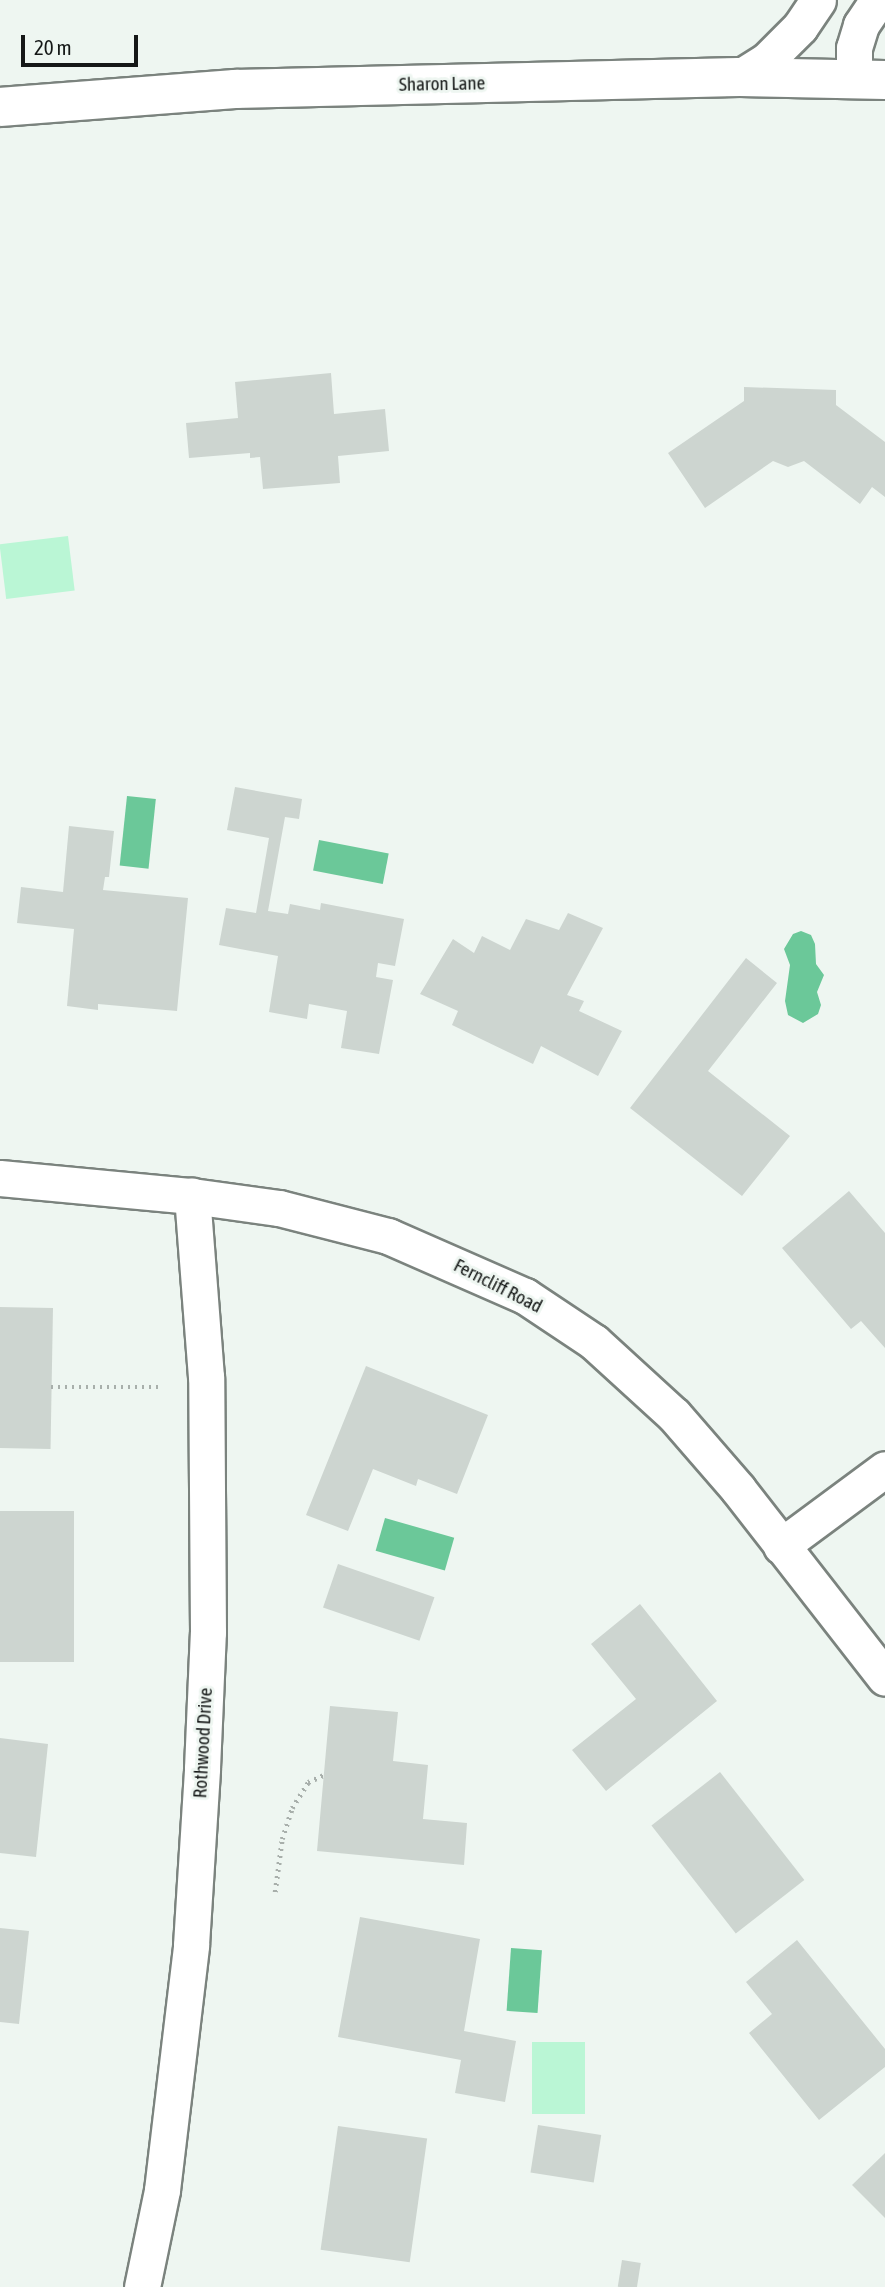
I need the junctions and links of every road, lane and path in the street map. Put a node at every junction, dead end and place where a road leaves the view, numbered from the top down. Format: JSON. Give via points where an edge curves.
{"nodes":[{"id":1,"x":818,"y":0,"type":"edge"},
{"id":2,"x":878,"y":0,"type":"edge"},
{"id":3,"x":740,"y":77,"type":"junction"},
{"id":4,"x":870,"y":80,"type":"edge"},
{"id":5,"x":0,"y":107,"type":"edge"},
{"id":6,"x":0,"y":1178,"type":"edge"},
{"id":7,"x":192,"y":1196,"type":"junction"},
{"id":8,"x":51,"y":1387,"type":"dead end"},
{"id":9,"x":158,"y":1387,"type":"dead end"},
{"id":10,"x":885,"y":1469,"type":"edge"},
{"id":11,"x":781,"y":1546,"type":"junction"},
{"id":12,"x":885,"y":1678,"type":"edge"},
{"id":13,"x":324,"y":1775,"type":"dead end"},
{"id":14,"x":275,"y":1892,"type":"dead end"},
{"id":15,"x":142,"y":2287,"type":"edge"}],
"edges":[{"from":1,"to":3,"type":"street","via":[[800,27],[766,61]]},
{"from":2,"to":4,"type":"street","via":[[861,25],[854,48]]},
{"from":3,"to":4,"type":"main road","name":"Sharon Lane"},
{"from":3,"to":5,"type":"main road","name":"Sharon Lane","via":[[235,89]]},
{"from":6,"to":7,"type":"street","name":"Ferncliff Road"},
{"from":7,"to":11,"type":"street","name":"Ferncliff Road","via":[[349,1224],[437,1255],[525,1296],[594,1342],[674,1415]]},
{"from":7,"to":15,"type":"street","name":"Rothwood Drive","via":[[206,1377],[208,1632],[203,1755],[191,1945],[162,2190]]},
{"from":8,"to":9,"type":"path"},
{"from":10,"to":11,"type":"street"},
{"from":11,"to":12,"type":"street","name":"Ferncliff Road"},
{"from":13,"to":14,"type":"path","via":[[308,1782],[292,1808],[282,1839]]}]}
